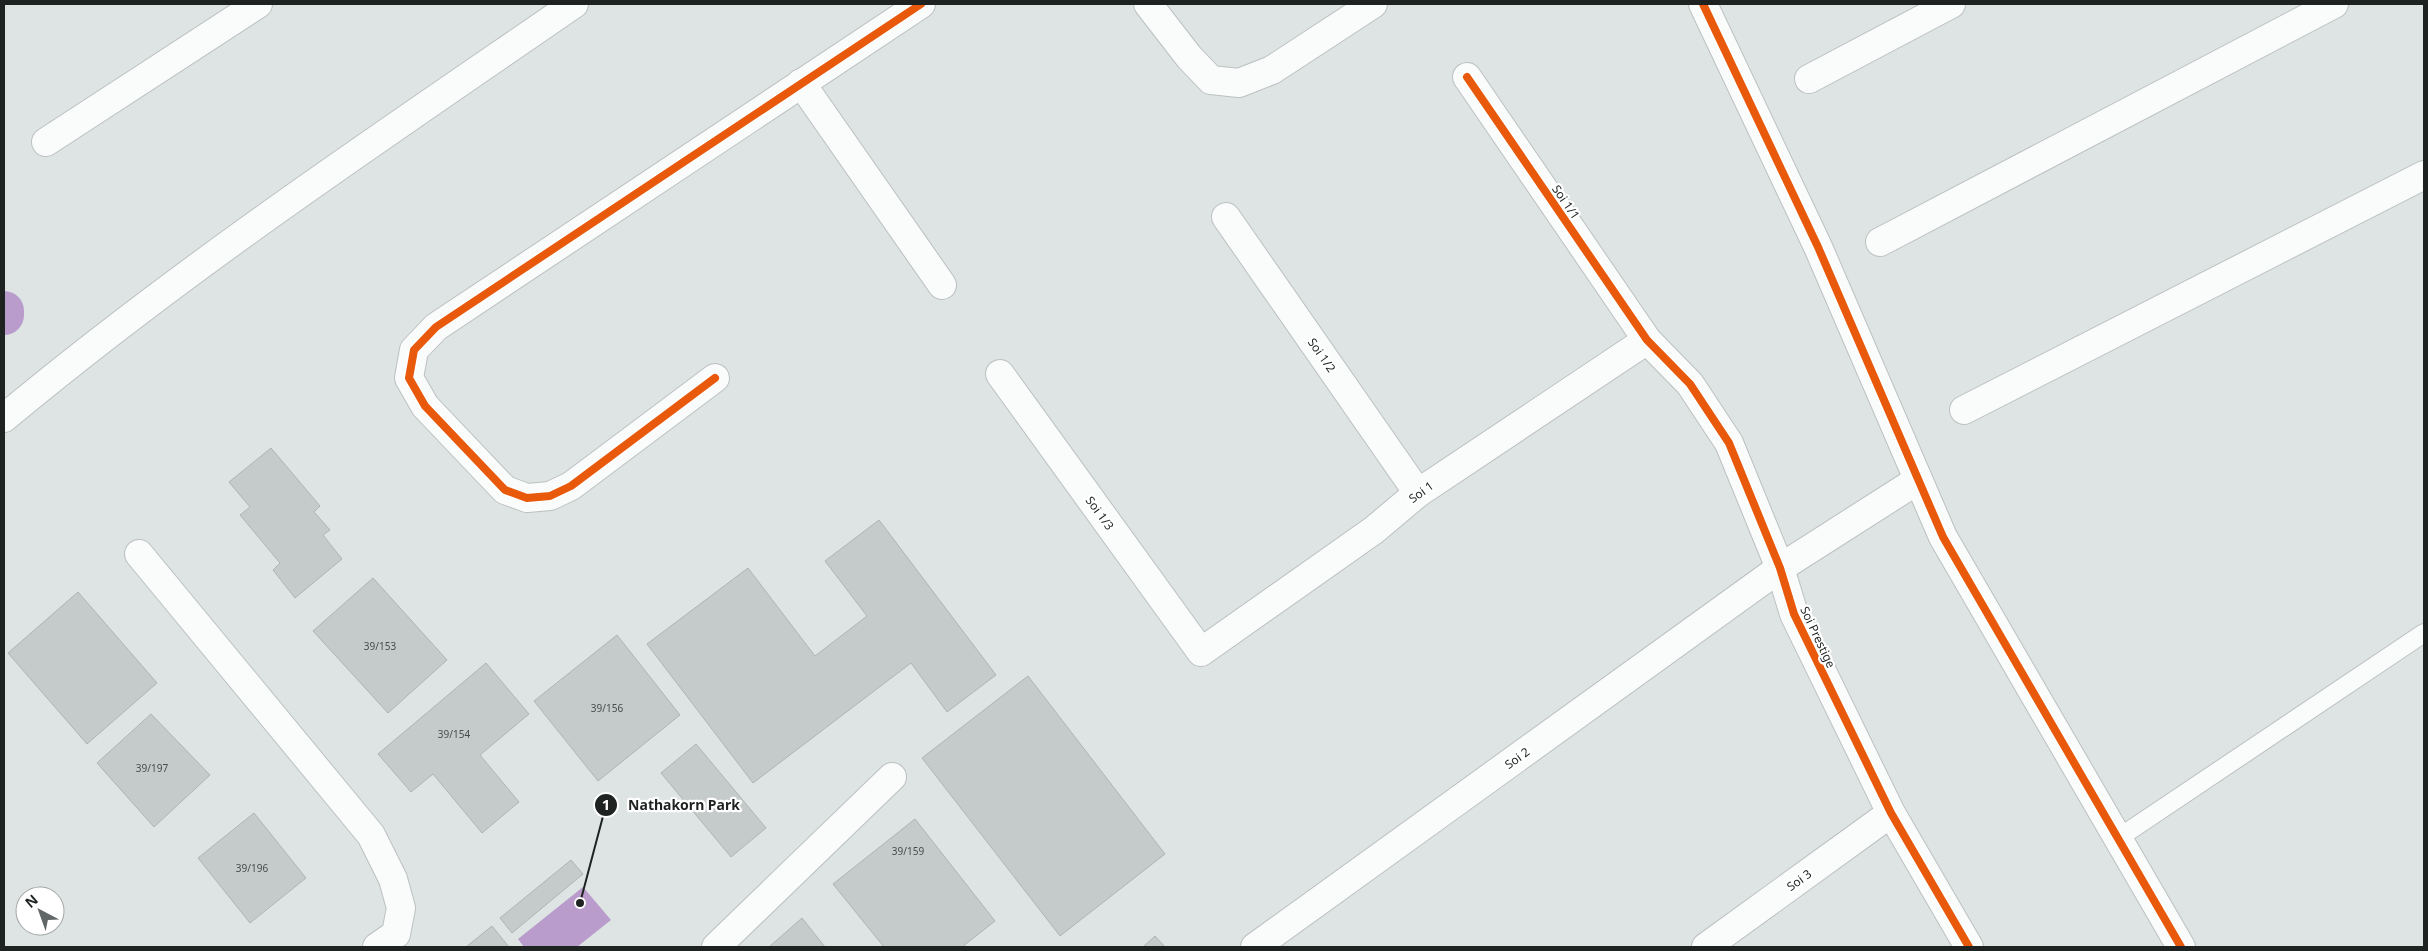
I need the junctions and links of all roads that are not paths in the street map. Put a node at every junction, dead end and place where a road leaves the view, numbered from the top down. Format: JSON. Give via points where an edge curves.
{"nodes":[{"id":1,"x":258,"y":4,"type":"edge"},
{"id":2,"x":574,"y":4,"type":"edge"},
{"id":3,"x":921,"y":4,"type":"edge"},
{"id":4,"x":1148,"y":4,"type":"edge"},
{"id":5,"x":1373,"y":4,"type":"edge"},
{"id":6,"x":1703,"y":4,"type":"edge"},
{"id":7,"x":1951,"y":4,"type":"edge"},
{"id":8,"x":2334,"y":4,"type":"edge"},
{"id":9,"x":1467,"y":77,"type":"dead end"},
{"id":10,"x":1809,"y":79,"type":"dead end"},
{"id":11,"x":801,"y":84,"type":"junction"},
{"id":12,"x":46,"y":142,"type":"dead end"},
{"id":13,"x":2424,"y":175,"type":"edge"},
{"id":14,"x":1226,"y":217,"type":"dead end"},
{"id":15,"x":1880,"y":242,"type":"dead end"},
{"id":16,"x":942,"y":285,"type":"dead end"},
{"id":17,"x":1647,"y":340,"type":"junction"},
{"id":18,"x":1000,"y":374,"type":"dead end"},
{"id":19,"x":715,"y":378,"type":"dead end"},
{"id":20,"x":1964,"y":410,"type":"dead end"},
{"id":21,"x":6,"y":411,"type":"edge"},
{"id":22,"x":1918,"y":480,"type":"junction"},
{"id":23,"x":1418,"y":493,"type":"junction"},
{"id":24,"x":139,"y":554,"type":"dead end"},
{"id":25,"x":1780,"y":568,"type":"junction"},
{"id":26,"x":2424,"y":633,"type":"edge"},
{"id":27,"x":1201,"y":652,"type":"joint"},
{"id":28,"x":892,"y":777,"type":"dead end"},
{"id":29,"x":1891,"y":813,"type":"junction"},
{"id":30,"x":2117,"y":839,"type":"junction"},
{"id":31,"x":393,"y":943,"type":"edge"},
{"id":32,"x":716,"y":947,"type":"edge"},
{"id":33,"x":1255,"y":947,"type":"edge"},
{"id":34,"x":1706,"y":947,"type":"edge"},
{"id":35,"x":1969,"y":947,"type":"edge"},
{"id":36,"x":2180,"y":947,"type":"edge"}],
"edges":[{"from":1,"to":12,"type":"street"},
{"from":2,"to":21,"type":"street","via":[[314,184]]},
{"from":3,"to":11,"type":"street"},
{"from":4,"to":5,"type":"street","via":[[1188,58],[1211,80],[1239,83],[1272,70]]},
{"from":6,"to":22,"type":"street","via":[[1818,248]]},
{"from":7,"to":10,"type":"street"},
{"from":8,"to":15,"type":"street"},
{"from":9,"to":17,"type":"street","name":"Soi 1/1"},
{"from":11,"to":16,"type":"street"},
{"from":11,"to":19,"type":"street","via":[[436,326],[414,350],[409,378],[425,406],[505,490],[528,498],[550,496],[571,486]]},
{"from":13,"to":20,"type":"street"},
{"from":14,"to":23,"type":"street","name":"Soi 1/2"},
{"from":17,"to":23,"type":"street","name":"Soi 1"},
{"from":17,"to":25,"type":"street","name":"Soi Prestige","via":[[1690,384],[1729,443]]},
{"from":18,"to":27,"type":"street","name":"Soi 1/3"},
{"from":22,"to":25,"type":"street","name":"Soi 2"},
{"from":22,"to":30,"type":"street","via":[[1943,537]]},
{"from":23,"to":27,"type":"street","name":"Soi 1","via":[[1374,530]]},
{"from":24,"to":31,"type":"street","via":[[371,835],[393,878],[401,908]]},
{"from":25,"to":29,"type":"street","name":"Soi Prestige","via":[[1794,614]]},
{"from":25,"to":33,"type":"street","name":"Soi 2"},
{"from":26,"to":30,"type":"lane"},
{"from":28,"to":32,"type":"street"},
{"from":29,"to":34,"type":"street","name":"Soi 3"},
{"from":29,"to":35,"type":"street","name":"Soi Prestige"},
{"from":30,"to":36,"type":"street"}]}
